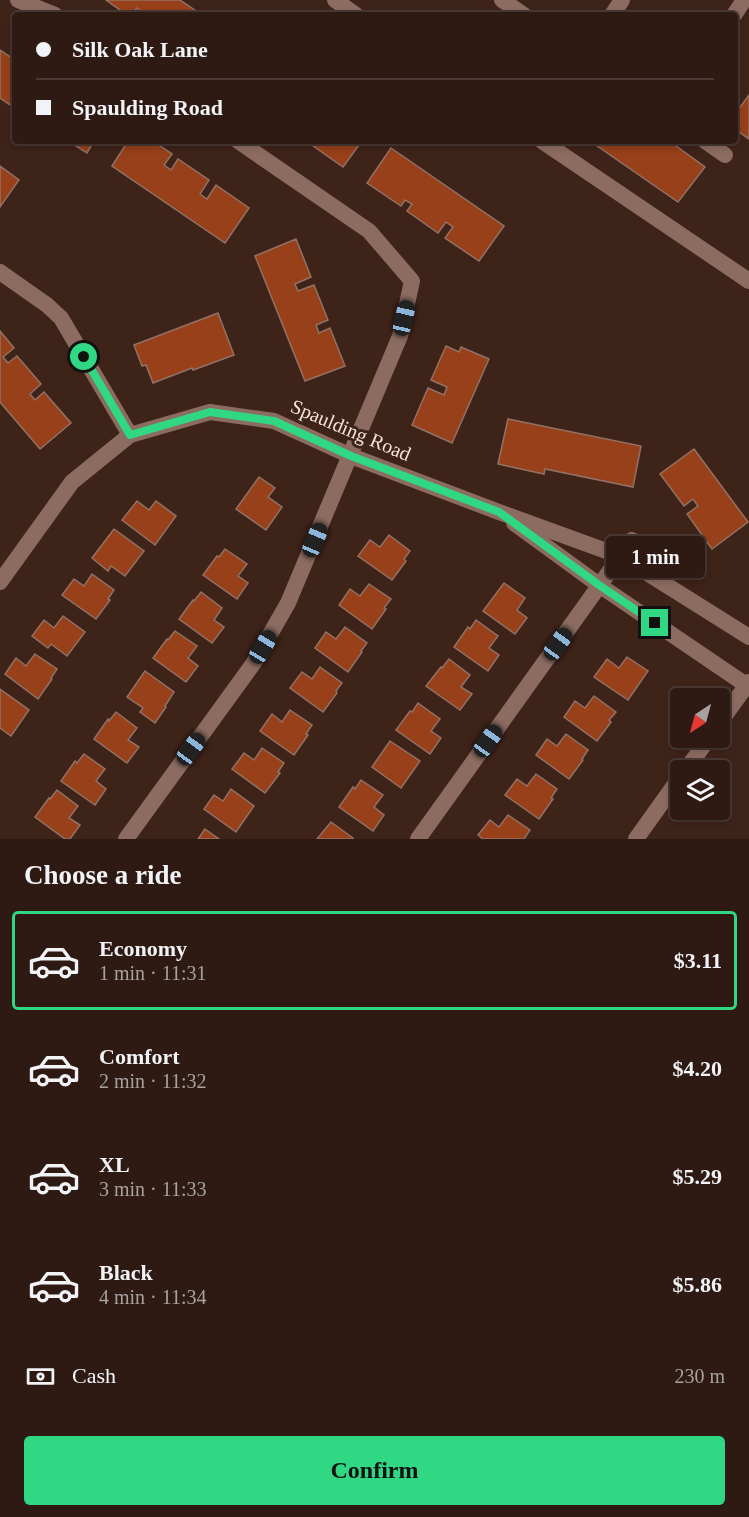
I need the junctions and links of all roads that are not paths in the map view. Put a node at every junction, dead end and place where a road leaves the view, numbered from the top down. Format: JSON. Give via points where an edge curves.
{"nodes":[{"id":1,"x":18,"y":0,"type":"edge"},
{"id":2,"x":335,"y":0,"type":"edge"},
{"id":3,"x":506,"y":1,"type":"edge"},
{"id":4,"x":48,"y":12,"type":"edge"},
{"id":5,"x":352,"y":12,"type":"edge"},
{"id":6,"x":520,"y":12,"type":"edge"},
{"id":7,"x":242,"y":144,"type":"edge"},
{"id":8,"x":546,"y":144,"type":"edge"},
{"id":9,"x":709,"y":144,"type":"edge"},
{"id":10,"x":725,"y":155,"type":"dead end"},
{"id":11,"x":0,"y":272,"type":"edge"},
{"id":12,"x":749,"y":281,"type":"edge"},
{"id":13,"x":130,"y":435,"type":"junction"},
{"id":14,"x":351,"y":456,"type":"junction"},
{"id":15,"x":499,"y":512,"type":"junction"},
{"id":16,"x":632,"y":540,"type":"dead end"},
{"id":17,"x":620,"y":556,"type":"junction"},
{"id":18,"x":0,"y":582,"type":"edge"},
{"id":19,"x":599,"y":585,"type":"junction"},
{"id":20,"x":749,"y":637,"type":"edge"},
{"id":21,"x":748,"y":685,"type":"edge"},
{"id":22,"x":730,"y":709,"type":"edge"},
{"id":23,"x":670,"y":791,"type":"edge"},
{"id":24,"x":126,"y":839,"type":"edge"},
{"id":25,"x":418,"y":839,"type":"edge"},
{"id":26,"x":636,"y":839,"type":"edge"}],
"edges":[{"from":1,"to":4,"type":"street"},
{"from":2,"to":5,"type":"street"},
{"from":3,"to":6,"type":"street"},
{"from":7,"to":14,"type":"street","via":[[369,231],[412,281],[400,336]]},
{"from":8,"to":12,"type":"street"},
{"from":9,"to":10,"type":"street"},
{"from":11,"to":13,"type":"street","via":[[61,318]]},
{"from":13,"to":14,"type":"street","name":"Spaulding Road","via":[[210,412],[274,421]]},
{"from":13,"to":18,"type":"street","name":"Spaulding Road","via":[[72,482]]},
{"from":14,"to":15,"type":"street","name":"Spaulding Road"},
{"from":14,"to":24,"type":"street","via":[[273,630]]},
{"from":15,"to":17,"type":"street","name":"Spaulding Road"},
{"from":15,"to":19,"type":"street","name":"Spaulding Road"},
{"from":16,"to":17,"type":"street"},
{"from":17,"to":19,"type":"street"},
{"from":17,"to":20,"type":"street","name":"Spaulding Road"},
{"from":19,"to":21,"type":"street","name":"Spaulding Road"},
{"from":19,"to":25,"type":"street"},
{"from":21,"to":22,"type":"street"},
{"from":23,"to":26,"type":"street"}]}
